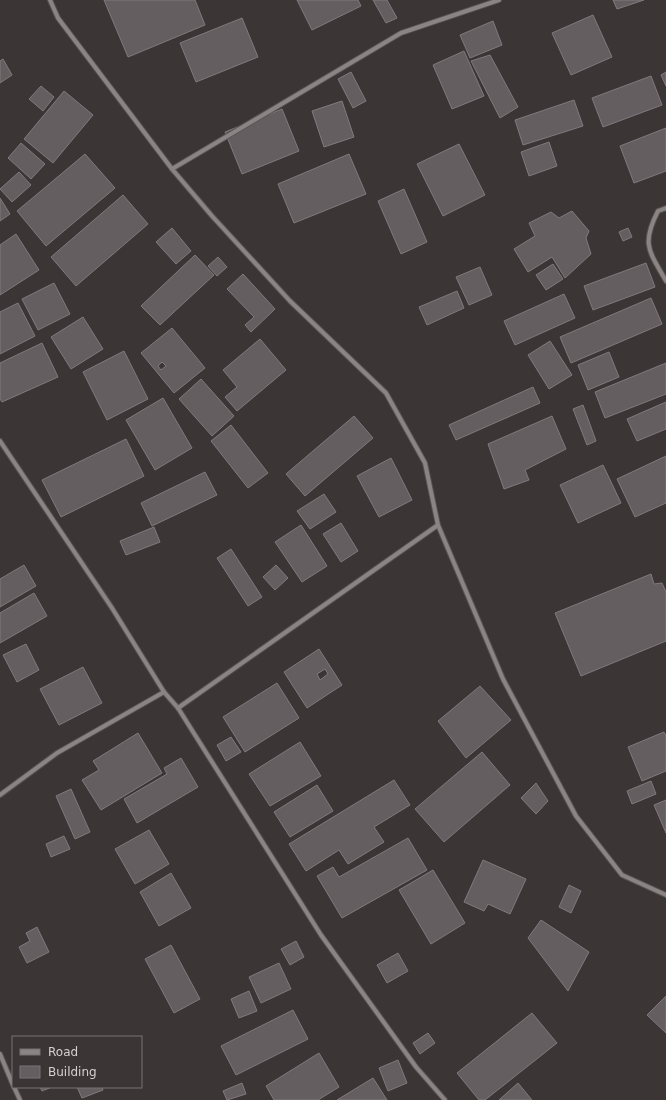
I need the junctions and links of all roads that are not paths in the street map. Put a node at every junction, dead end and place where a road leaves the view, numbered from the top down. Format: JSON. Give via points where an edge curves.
{"nodes":[{"id":1,"x":50,"y":0,"type":"edge"},
{"id":2,"x":499,"y":0,"type":"edge"},
{"id":3,"x":172,"y":169,"type":"junction"},
{"id":4,"x":666,"y":208,"type":"edge"},
{"id":5,"x":666,"y":281,"type":"edge"},
{"id":6,"x":0,"y":441,"type":"edge"},
{"id":7,"x":438,"y":525,"type":"junction"},
{"id":8,"x":164,"y":692,"type":"junction"},
{"id":9,"x":178,"y":708,"type":"junction"},
{"id":10,"x":0,"y":795,"type":"edge"},
{"id":11,"x":666,"y":895,"type":"edge"},
{"id":12,"x":0,"y":1054,"type":"edge"},
{"id":13,"x":12,"y":1081,"type":"edge"},
{"id":14,"x":15,"y":1088,"type":"edge"},
{"id":15,"x":20,"y":1100,"type":"edge"},
{"id":16,"x":445,"y":1100,"type":"edge"}],
"edges":[{"from":1,"to":3,"type":"street","via":[[58,18]]},
{"from":2,"to":3,"type":"street","via":[[401,32]]},
{"from":3,"to":7,"type":"street","via":[[290,301],[386,393],[425,463]]},
{"from":4,"to":5,"type":"street","via":[[658,211],[650,227],[648,250]]},
{"from":6,"to":8,"type":"street","via":[[112,608]]},
{"from":7,"to":9,"type":"street"},
{"from":7,"to":11,"type":"street","via":[[503,679],[576,816],[622,876]]},
{"from":8,"to":9,"type":"street"},
{"from":8,"to":10,"type":"street","via":[[57,753]]},
{"from":9,"to":16,"type":"street","via":[[321,935],[416,1067]]},
{"from":12,"to":13,"type":"street"},
{"from":14,"to":15,"type":"street"}]}
